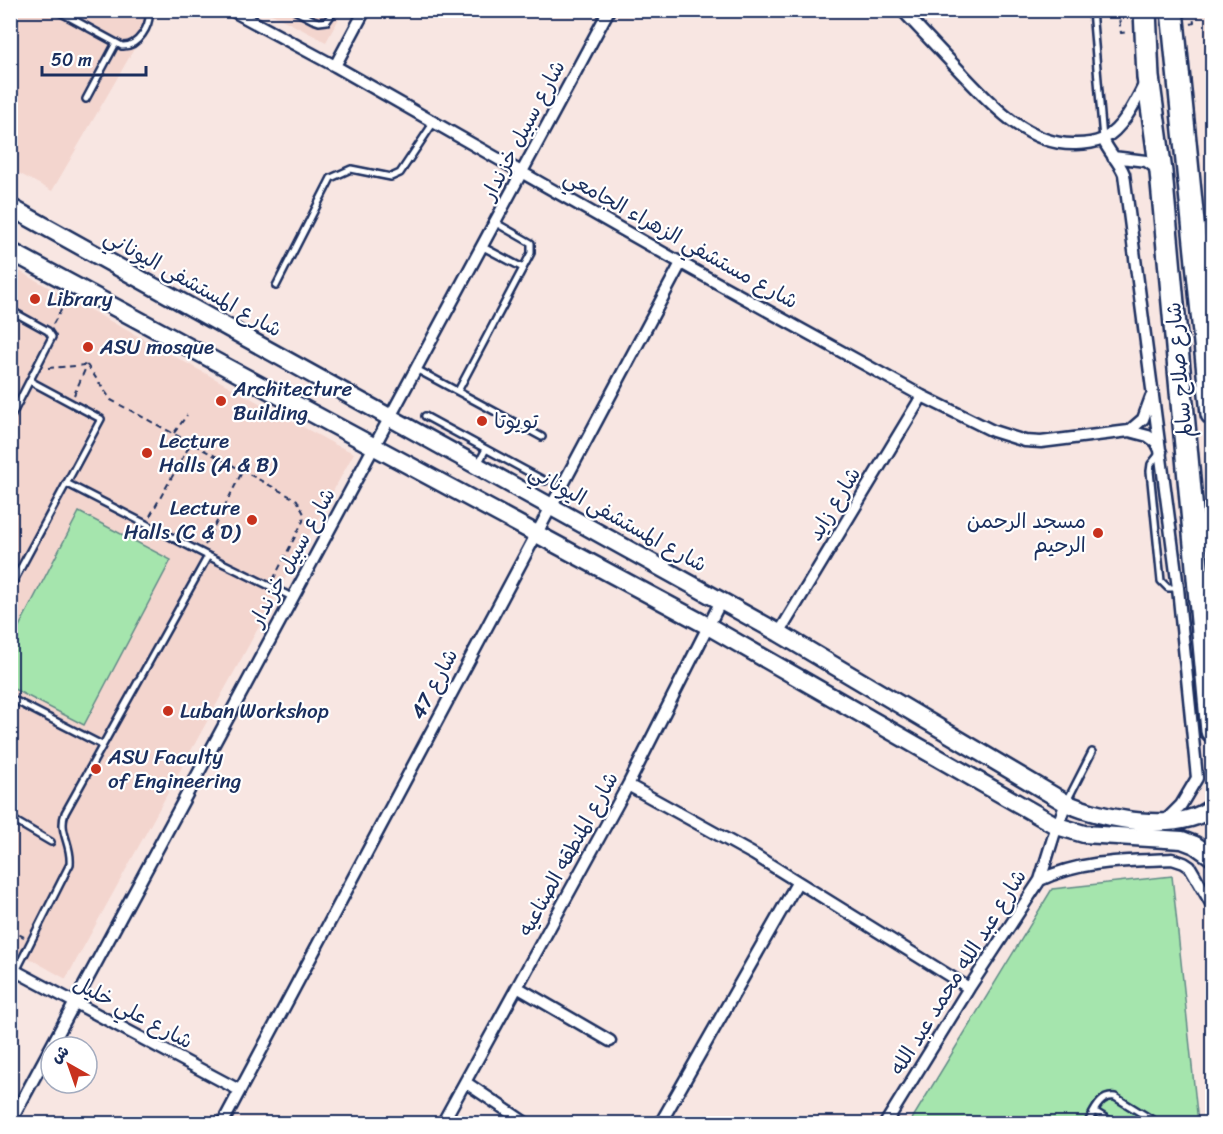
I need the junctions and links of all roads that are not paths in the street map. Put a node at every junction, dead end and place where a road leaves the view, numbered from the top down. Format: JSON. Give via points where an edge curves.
{"nodes":[{"id":1,"x":56,"y":10,"type":"edge"},
{"id":2,"x":149,"y":10,"type":"edge"},
{"id":3,"x":231,"y":10,"type":"edge"},
{"id":4,"x":294,"y":10,"type":"edge"},
{"id":5,"x":335,"y":10,"type":"edge"},
{"id":6,"x":365,"y":10,"type":"edge"},
{"id":7,"x":609,"y":10,"type":"edge"},
{"id":8,"x":902,"y":10,"type":"edge"},
{"id":9,"x":1092,"y":10,"type":"edge"},
{"id":10,"x":1145,"y":10,"type":"edge"},
{"id":11,"x":1172,"y":10,"type":"edge"},
{"id":12,"x":116,"y":43,"type":"junction"},
{"id":13,"x":335,"y":66,"type":"junction"},
{"id":14,"x":1148,"y":77,"type":"junction"},
{"id":15,"x":86,"y":99,"type":"dead end"},
{"id":16,"x":434,"y":122,"type":"junction"},
{"id":17,"x":1103,"y":139,"type":"junction"},
{"id":18,"x":1113,"y":157,"type":"junction"},
{"id":19,"x":522,"y":172,"type":"junction"},
{"id":20,"x":1161,"y":172,"type":"junction"},
{"id":21,"x":10,"y":207,"type":"edge"},
{"id":22,"x":496,"y":223,"type":"junction"},
{"id":23,"x":483,"y":247,"type":"junction"},
{"id":24,"x":10,"y":251,"type":"edge"},
{"id":25,"x":681,"y":263,"type":"junction"},
{"id":26,"x":523,"y":268,"type":"junction"},
{"id":27,"x":276,"y":286,"type":"dead end"},
{"id":28,"x":10,"y":310,"type":"edge"},
{"id":29,"x":416,"y":369,"type":"junction"},
{"id":30,"x":30,"y":381,"type":"junction"},
{"id":31,"x":458,"y":390,"type":"junction"},
{"id":32,"x":1151,"y":393,"type":"junction"},
{"id":33,"x":922,"y":396,"type":"junction"},
{"id":34,"x":13,"y":408,"type":"edge"},
{"id":35,"x":1212,"y":414,"type":"edge"},
{"id":36,"x":425,"y":416,"type":"dead end"},
{"id":37,"x":10,"y":419,"type":"edge"},
{"id":38,"x":391,"y":419,"type":"junction"},
{"id":39,"x":1129,"y":431,"type":"junction"},
{"id":40,"x":542,"y":437,"type":"dead end"},
{"id":41,"x":375,"y":446,"type":"junction"},
{"id":42,"x":486,"y":449,"type":"junction"},
{"id":43,"x":1161,"y":452,"type":"junction"},
{"id":44,"x":477,"y":466,"type":"junction"},
{"id":45,"x":545,"y":481,"type":"dead end"},
{"id":46,"x":66,"y":483,"type":"junction"},
{"id":47,"x":552,"y":507,"type":"junction"},
{"id":48,"x":537,"y":533,"type":"junction"},
{"id":49,"x":208,"y":556,"type":"junction"},
{"id":50,"x":10,"y":588,"type":"edge"},
{"id":51,"x":1178,"y":588,"type":"junction"},
{"id":52,"x":293,"y":597,"type":"junction"},
{"id":53,"x":721,"y":601,"type":"junction"},
{"id":54,"x":708,"y":626,"type":"junction"},
{"id":55,"x":779,"y":633,"type":"junction"},
{"id":56,"x":10,"y":698,"type":"edge"},
{"id":57,"x":1212,"y":731,"type":"edge"},
{"id":58,"x":102,"y":745,"type":"junction"},
{"id":59,"x":1092,"y":752,"type":"dead end"},
{"id":60,"x":628,"y":785,"type":"junction"},
{"id":61,"x":1066,"y":804,"type":"junction"},
{"id":62,"x":1212,"y":807,"type":"edge"},
{"id":63,"x":10,"y":818,"type":"edge"},
{"id":64,"x":1164,"y":822,"type":"junction"},
{"id":65,"x":1057,"y":826,"type":"junction"},
{"id":66,"x":51,"y":842,"type":"dead end"},
{"id":67,"x":1212,"y":857,"type":"edge"},
{"id":68,"x":1040,"y":880,"type":"junction"},
{"id":69,"x":797,"y":883,"type":"junction"},
{"id":70,"x":1212,"y":905,"type":"edge"},
{"id":71,"x":13,"y":969,"type":"edge"},
{"id":72,"x":517,"y":987,"type":"junction"},
{"id":73,"x":969,"y":988,"type":"junction"},
{"id":74,"x":74,"y":1003,"type":"junction"},
{"id":75,"x":610,"y":1041,"type":"dead end"},
{"id":76,"x":465,"y":1082,"type":"junction"},
{"id":77,"x":238,"y":1090,"type":"junction"},
{"id":78,"x":1094,"y":1111,"type":"junction"},
{"id":79,"x":10,"y":1123,"type":"edge"},
{"id":80,"x":222,"y":1124,"type":"edge"},
{"id":81,"x":442,"y":1124,"type":"edge"},
{"id":82,"x":527,"y":1124,"type":"edge"},
{"id":83,"x":660,"y":1124,"type":"edge"},
{"id":84,"x":885,"y":1124,"type":"edge"},
{"id":85,"x":1087,"y":1124,"type":"edge"},
{"id":86,"x":1115,"y":1124,"type":"edge"},
{"id":87,"x":1159,"y":1124,"type":"edge"}],
"edges":[{"from":1,"to":12,"type":"lane"},
{"from":2,"to":12,"type":"lane","via":[[149,20],[134,44],[128,47]]},
{"from":3,"to":13,"type":"street","name":"شارع مستشفي الزهراء الجامعي"},
{"from":4,"to":5,"type":"lane","via":[[319,22],[327,21]]},
{"from":6,"to":13,"type":"street"},
{"from":7,"to":19,"type":"street","name":"شارع سبيل خزندار"},
{"from":8,"to":17,"type":"street","via":[[1015,124],[1063,145]]},
{"from":9,"to":17,"type":"lane"},
{"from":10,"to":14,"type":"highway","name":"شارع صلاح سالم"},
{"from":11,"to":35,"type":"highway","name":"شارع صلاح سالم"},
{"from":12,"to":15,"type":"lane"},
{"from":13,"to":16,"type":"street","name":"شارع مستشفي الزهراء الجامعي"},
{"from":14,"to":17,"type":"street","via":[[1128,113]]},
{"from":14,"to":20,"type":"highway","name":"شارع صلاح سالم"},
{"from":16,"to":19,"type":"street","name":"شارع مستشفي الزهراء الجامعي"},
{"from":16,"to":27,"type":"lane","via":[[400,173],[391,177],[351,169],[331,178]]},
{"from":17,"to":18,"type":"street"},
{"from":18,"to":20,"type":"street","via":[[1146,161]]},
{"from":18,"to":32,"type":"street","via":[[1124,174]]},
{"from":19,"to":22,"type":"street","name":"شارع سبيل خزندار"},
{"from":19,"to":25,"type":"street","name":"شارع مستشفي الزهراء الجامعي"},
{"from":20,"to":57,"type":"highway","name":"شارع صلاح سالم"},
{"from":21,"to":38,"type":"street","name":"شارع المستشفى اليوناني"},
{"from":22,"to":23,"type":"street","name":"شارع سبيل خزندار"},
{"from":22,"to":26,"type":"lane","via":[[531,243],[531,253]]},
{"from":23,"to":26,"type":"lane"},
{"from":23,"to":29,"type":"street","name":"شارع سبيل خزندار"},
{"from":24,"to":41,"type":"street"},
{"from":25,"to":33,"type":"street","name":"شارع مستشفي الزهراء الجامعي"},
{"from":25,"to":47,"type":"street","name":"شارع 47"},
{"from":26,"to":31,"type":"lane"},
{"from":28,"to":30,"type":"lane","via":[[51,334]]},
{"from":29,"to":31,"type":"lane"},
{"from":29,"to":38,"type":"street","name":"شارع سبيل خزندار"},
{"from":30,"to":34,"type":"lane"},
{"from":30,"to":46,"type":"lane","via":[[101,419]]},
{"from":31,"to":40,"type":"lane"},
{"from":32,"to":39,"type":"street","via":[[1143,419]]},
{"from":32,"to":43,"type":"street"},
{"from":33,"to":39,"type":"street","name":"شارع مستشفي الزهراء الجامعي","via":[[993,431],[1025,441]]},
{"from":33,"to":55,"type":"street","name":"شارع زايد"},
{"from":34,"to":37,"type":"lane"},
{"from":36,"to":42,"type":"lane"},
{"from":38,"to":41,"type":"street","name":"شارع سبيل خزندار"},
{"from":38,"to":44,"type":"street","name":"شارع المستشفى اليوناني"},
{"from":39,"to":43,"type":"street","name":"شارع مستشفي الزهراء الجامعي","via":[[1148,436]]},
{"from":41,"to":48,"type":"street"},
{"from":41,"to":52,"type":"street","name":"شارع سبيل خزندار"},
{"from":42,"to":44,"type":"lane"},
{"from":42,"to":45,"type":"lane"},
{"from":43,"to":51,"type":"street"},
{"from":43,"to":51,"type":"lane","via":[[1150,471],[1161,581],[1168,588]]},
{"from":44,"to":47,"type":"street","name":"شارع المستشفى اليوناني"},
{"from":46,"to":49,"type":"lane"},
{"from":46,"to":50,"type":"lane"},
{"from":47,"to":48,"type":"street","name":"شارع 47"},
{"from":47,"to":53,"type":"street","name":"شارع المستشفى اليوناني"},
{"from":48,"to":54,"type":"street"},
{"from":48,"to":77,"type":"street","name":"شارع 47"},
{"from":49,"to":52,"type":"lane"},
{"from":49,"to":58,"type":"lane"},
{"from":51,"to":64,"type":"street","via":[[1197,778],[1181,806]]},
{"from":52,"to":74,"type":"street","name":"شارع سبيل خزندار"},
{"from":53,"to":54,"type":"street","name":"شارع المنطقه الصناعيه"},
{"from":53,"to":55,"type":"street","name":"شارع المستشفى اليوناني"},
{"from":54,"to":60,"type":"street","name":"شارع المنطقه الصناعيه"},
{"from":54,"to":65,"type":"street"},
{"from":55,"to":61,"type":"street","name":"شارع المستشفى اليوناني"},
{"from":56,"to":58,"type":"lane"},
{"from":58,"to":71,"type":"lane","via":[[65,813],[62,828],[70,848],[70,864],[32,941]]},
{"from":59,"to":61,"type":"lane"},
{"from":60,"to":69,"type":"street"},
{"from":60,"to":72,"type":"street","name":"شارع المنطقه الصناعيه"},
{"from":61,"to":64,"type":"street","name":"شارع المستشفى اليوناني","via":[[1106,817]]},
{"from":61,"to":65,"type":"street","name":"شارع عبد الله محمد عبد الله"},
{"from":62,"to":64,"type":"street","name":"شارع المستشفى اليوناني","via":[[1185,821]]},
{"from":63,"to":66,"type":"lane"},
{"from":65,"to":67,"type":"street","via":[[1084,834],[1182,840]]},
{"from":65,"to":68,"type":"street","name":"شارع عبد الله محمد عبد الله"},
{"from":68,"to":70,"type":"street","via":[[1084,865],[1172,859],[1190,867]]},
{"from":68,"to":73,"type":"street","name":"شارع عبد الله محمد عبد الله"},
{"from":69,"to":73,"type":"street"},
{"from":69,"to":83,"type":"street"},
{"from":71,"to":74,"type":"street","name":"شارع علي خليل"},
{"from":72,"to":75,"type":"street"},
{"from":72,"to":76,"type":"street","name":"شارع المنطقه الصناعيه"},
{"from":73,"to":84,"type":"street","name":"شارع عبد الله محمد عبد الله"},
{"from":74,"to":77,"type":"street","name":"شارع علي خليل"},
{"from":74,"to":79,"type":"street","name":"شارع سبيل خزندار"},
{"from":76,"to":81,"type":"street","name":"شارع المنطقه الصناعيه"},
{"from":76,"to":82,"type":"street"},
{"from":77,"to":80,"type":"street","name":"شارع 47"},
{"from":78,"to":85,"type":"lane"},
{"from":78,"to":86,"type":"lane"},
{"from":78,"to":87,"type":"lane","via":[[1104,1098],[1115,1097]]}]}
